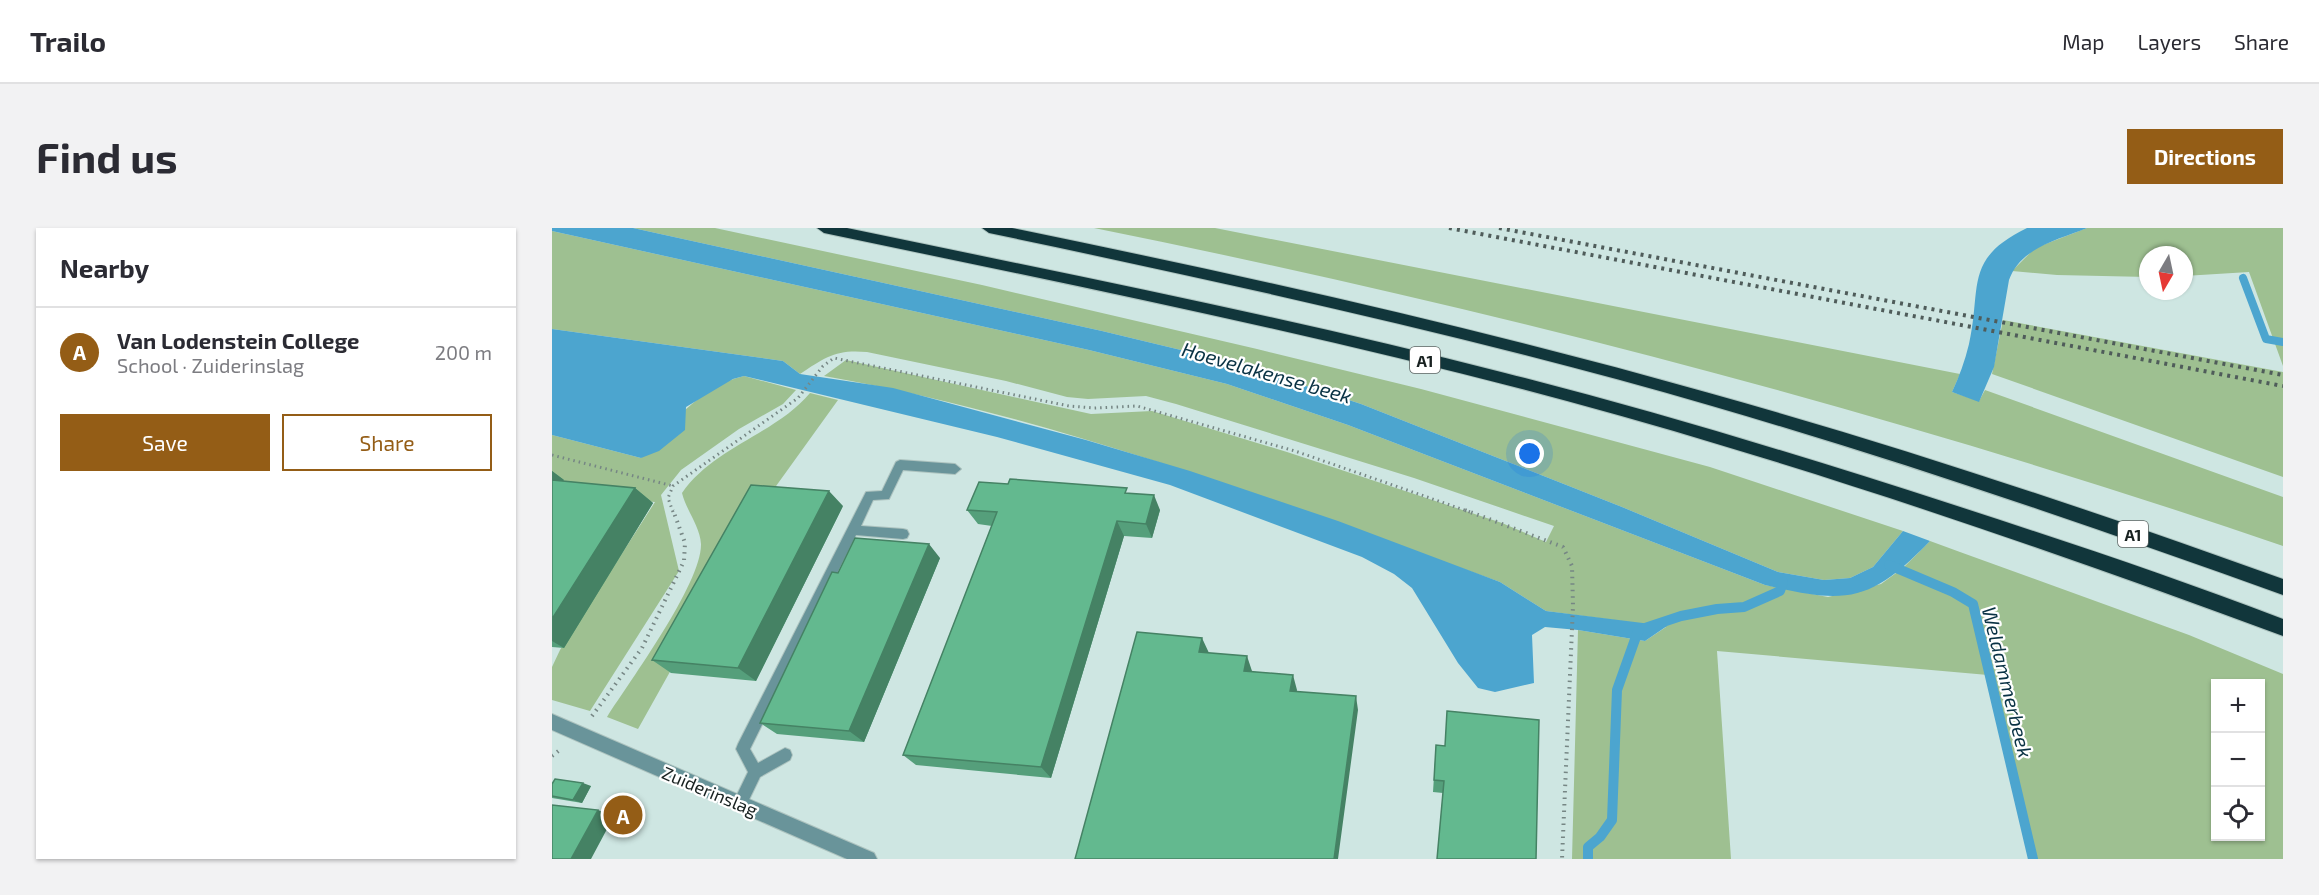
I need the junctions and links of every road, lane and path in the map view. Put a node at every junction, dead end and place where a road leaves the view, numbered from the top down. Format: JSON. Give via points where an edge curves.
{"nodes":[{"id":1,"x":824,"y":228,"type":"edge"},
{"id":2,"x":989,"y":228,"type":"edge"},
{"id":3,"x":552,"y":455,"type":"edge"},
{"id":4,"x":955,"y":470,"type":"dead end"},
{"id":5,"x":673,"y":486,"type":"junction"},
{"id":6,"x":853,"y":530,"type":"junction"},
{"id":7,"x":903,"y":534,"type":"dead end"},
{"id":8,"x":2283,"y":587,"type":"edge"},
{"id":9,"x":2283,"y":628,"type":"edge"},
{"id":10,"x":552,"y":722,"type":"edge"},
{"id":11,"x":579,"y":734,"type":"junction"},
{"id":12,"x":785,"y":755,"type":"dead end"},
{"id":13,"x":552,"y":756,"type":"edge"},
{"id":14,"x":755,"y":771,"type":"junction"},
{"id":15,"x":740,"y":803,"type":"junction"},
{"id":16,"x":868,"y":859,"type":"edge"},
{"id":17,"x":1562,"y":859,"type":"edge"}],
"edges":[{"from":1,"to":9,"type":"highway","number":"A1","via":[[1443,363],[1636,414],[2111,563]]},
{"from":2,"to":8,"type":"highway","number":"A1","via":[[1245,282],[1629,376],[1983,482]]},
{"from":3,"to":5,"type":"path"},
{"from":4,"to":6,"type":"lane","via":[[900,465],[885,496],[870,495]]},
{"from":5,"to":11,"type":"path","via":[[668,498],[686,543],[684,561],[642,648]]},
{"from":5,"to":17,"type":"path","via":[[798,398],[822,366],[834,358],[1069,406],[1137,406],[1295,451],[1563,548],[1572,566],[1573,631]]},
{"from":6,"to":7,"type":"lane"},
{"from":6,"to":14,"type":"lane","via":[[743,749]]},
{"from":10,"to":11,"type":"street","name":"Zuiderinslag"},
{"from":11,"to":13,"type":"path"},
{"from":11,"to":15,"type":"street","name":"Zuiderinslag"},
{"from":12,"to":14,"type":"lane"},
{"from":14,"to":15,"type":"lane"},
{"from":15,"to":16,"type":"street","name":"Zuiderinslag"}]}
